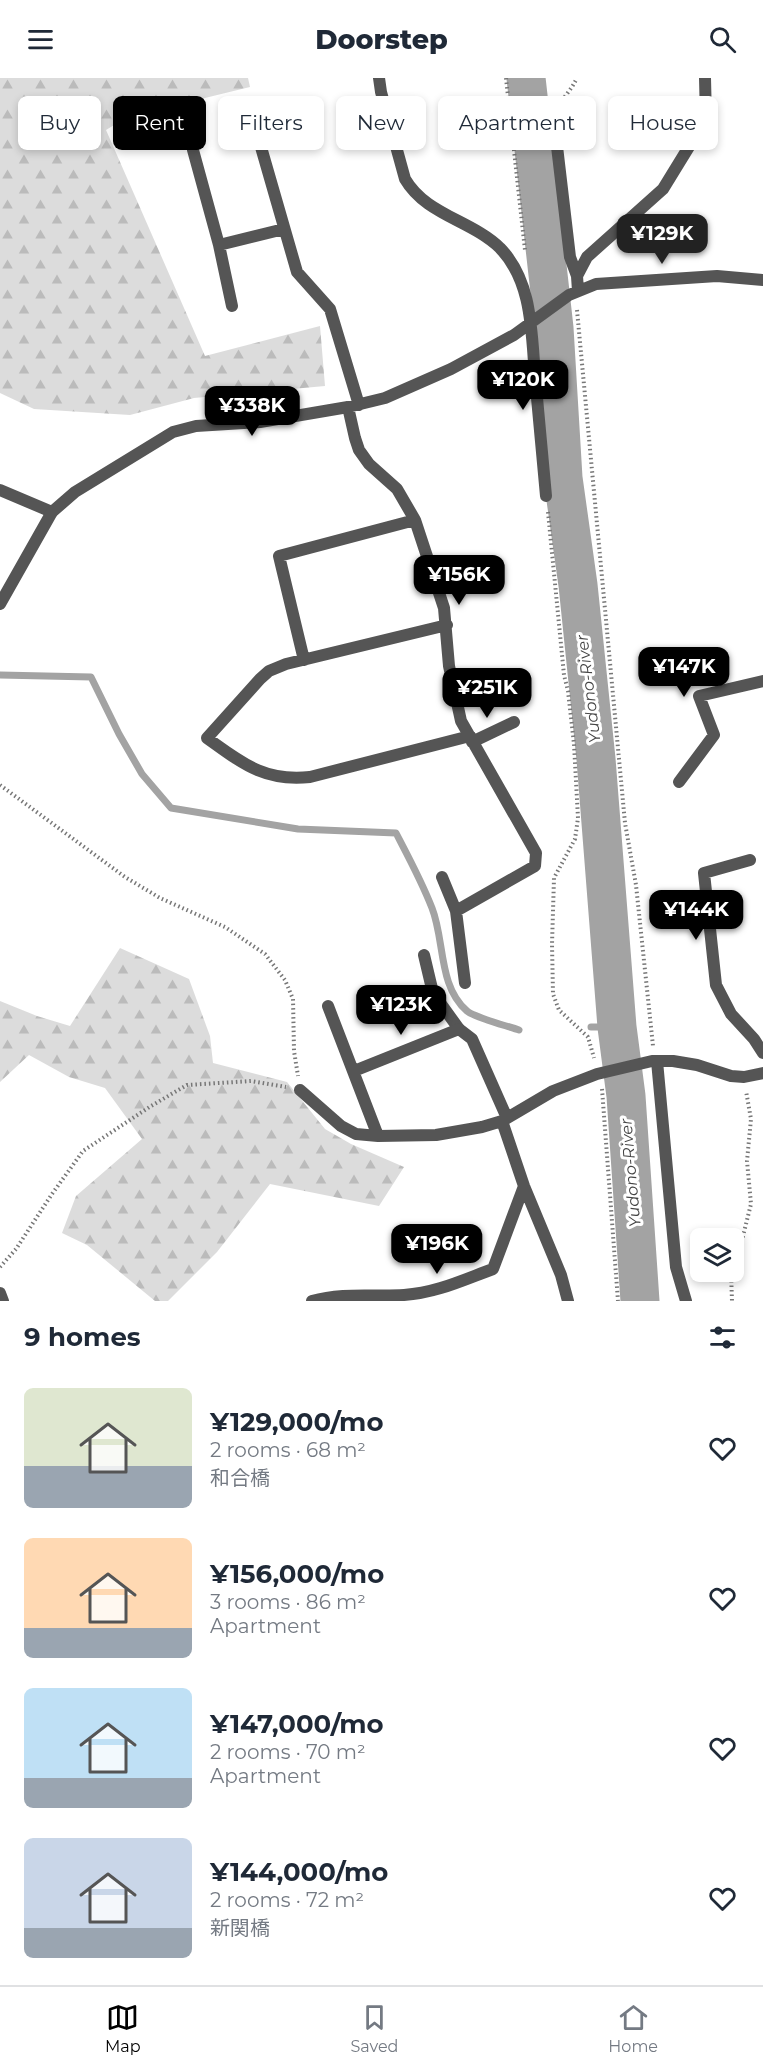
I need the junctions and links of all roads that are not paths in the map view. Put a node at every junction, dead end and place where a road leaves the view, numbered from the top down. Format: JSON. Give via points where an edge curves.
{"nodes":[{"id":1,"x":379,"y":78,"type":"edge"},
{"id":2,"x":705,"y":78,"type":"edge"},
{"id":3,"x":193,"y":150,"type":"dead end"},
{"id":4,"x":262,"y":150,"type":"edge"},
{"id":5,"x":557,"y":150,"type":"edge"},
{"id":6,"x":284,"y":229,"type":"junction"},
{"id":7,"x":219,"y":245,"type":"junction"},
{"id":8,"x":578,"y":276,"type":"junction"},
{"id":9,"x":763,"y":280,"type":"edge"},
{"id":10,"x":574,"y":293,"type":"junction"},
{"id":11,"x":232,"y":306,"type":"dead end"},
{"id":12,"x":533,"y":321,"type":"junction"},
{"id":13,"x":354,"y":406,"type":"junction"},
{"id":14,"x":0,"y":490,"type":"edge"},
{"id":15,"x":546,"y":496,"type":"road end"},
{"id":16,"x":52,"y":512,"type":"junction"},
{"id":17,"x":415,"y":520,"type":"junction"},
{"id":18,"x":0,"y":604,"type":"edge"},
{"id":19,"x":447,"y":625,"type":"junction"},
{"id":20,"x":304,"y":660,"type":"junction"},
{"id":21,"x":763,"y":681,"type":"edge"},
{"id":22,"x":514,"y":722,"type":"dead end"},
{"id":23,"x":471,"y":739,"type":"junction"},
{"id":24,"x":679,"y":782,"type":"dead end"},
{"id":25,"x":750,"y":860,"type":"dead end"},
{"id":26,"x":442,"y":877,"type":"dead end"},
{"id":27,"x":456,"y":911,"type":"junction"},
{"id":28,"x":424,"y":956,"type":"dead end"},
{"id":29,"x":465,"y":983,"type":"dead end"},
{"id":30,"x":328,"y":1006,"type":"dead end"},
{"id":31,"x":459,"y":1029,"type":"junction"},
{"id":32,"x":763,"y":1053,"type":"edge"},
{"id":33,"x":654,"y":1061,"type":"junction"},
{"id":34,"x":354,"y":1071,"type":"junction"},
{"id":35,"x":763,"y":1073,"type":"edge"},
{"id":36,"x":300,"y":1090,"type":"road end"},
{"id":37,"x":505,"y":1119,"type":"junction"},
{"id":38,"x":378,"y":1136,"type":"junction"},
{"id":39,"x":524,"y":1186,"type":"junction"},
{"id":40,"x":0,"y":1293,"type":"edge"},
{"id":41,"x":3,"y":1301,"type":"edge"},
{"id":42,"x":312,"y":1301,"type":"edge"},
{"id":43,"x":568,"y":1301,"type":"edge"},
{"id":44,"x":686,"y":1301,"type":"edge"}],
"edges":[{"from":1,"to":12,"type":"street","via":[[405,178],[412,190],[424,202],[499,248],[520,279]]},
{"from":2,"to":8,"type":"street","via":[[706,119],[663,189],[587,257]]},
{"from":3,"to":7,"type":"street"},
{"from":4,"to":6,"type":"street"},
{"from":5,"to":8,"type":"street","via":[[570,257]]},
{"from":6,"to":7,"type":"street"},
{"from":6,"to":13,"type":"street","via":[[297,272],[330,309]]},
{"from":7,"to":11,"type":"street"},
{"from":8,"to":10,"type":"street"},
{"from":9,"to":10,"type":"street","via":[[717,276],[596,284]]},
{"from":10,"to":12,"type":"street"},
{"from":12,"to":13,"type":"street","via":[[432,378]]},
{"from":12,"to":15,"type":"street"},
{"from":13,"to":16,"type":"street","via":[[173,432],[75,492]]},
{"from":13,"to":17,"type":"street","via":[[354,438],[360,450],[369,464],[397,489]]},
{"from":14,"to":16,"type":"street"},
{"from":16,"to":18,"type":"street"},
{"from":17,"to":19,"type":"street"},
{"from":17,"to":20,"type":"street","via":[[279,556]]},
{"from":19,"to":20,"type":"street"},
{"from":19,"to":23,"type":"street","via":[[454,697]]},
{"from":20,"to":23,"type":"street","via":[[269,671],[207,738],[254,769],[299,778]]},
{"from":21,"to":24,"type":"street","via":[[699,696],[714,735]]},
{"from":22,"to":23,"type":"street"},
{"from":23,"to":27,"type":"street","via":[[537,861],[535,866]]},
{"from":25,"to":32,"type":"street","via":[[704,873],[716,985],[730,1014]]},
{"from":26,"to":27,"type":"street"},
{"from":27,"to":29,"type":"street"},
{"from":28,"to":31,"type":"street","via":[[433,993]]},
{"from":30,"to":34,"type":"street"},
{"from":31,"to":34,"type":"street"},
{"from":31,"to":37,"type":"street","via":[[472,1039]]},
{"from":33,"to":35,"type":"street","via":[[673,1060],[731,1076]]},
{"from":33,"to":37,"type":"street","via":[[599,1073],[545,1095]]},
{"from":33,"to":44,"type":"street","via":[[676,1267]]},
{"from":34,"to":38,"type":"street"},
{"from":36,"to":38,"type":"street","via":[[341,1126],[356,1134]]},
{"from":37,"to":38,"type":"street","via":[[436,1135]]},
{"from":37,"to":39,"type":"street"},
{"from":39,"to":42,"type":"street","via":[[493,1269],[436,1291]]},
{"from":39,"to":43,"type":"street"},
{"from":40,"to":41,"type":"street"}]}
